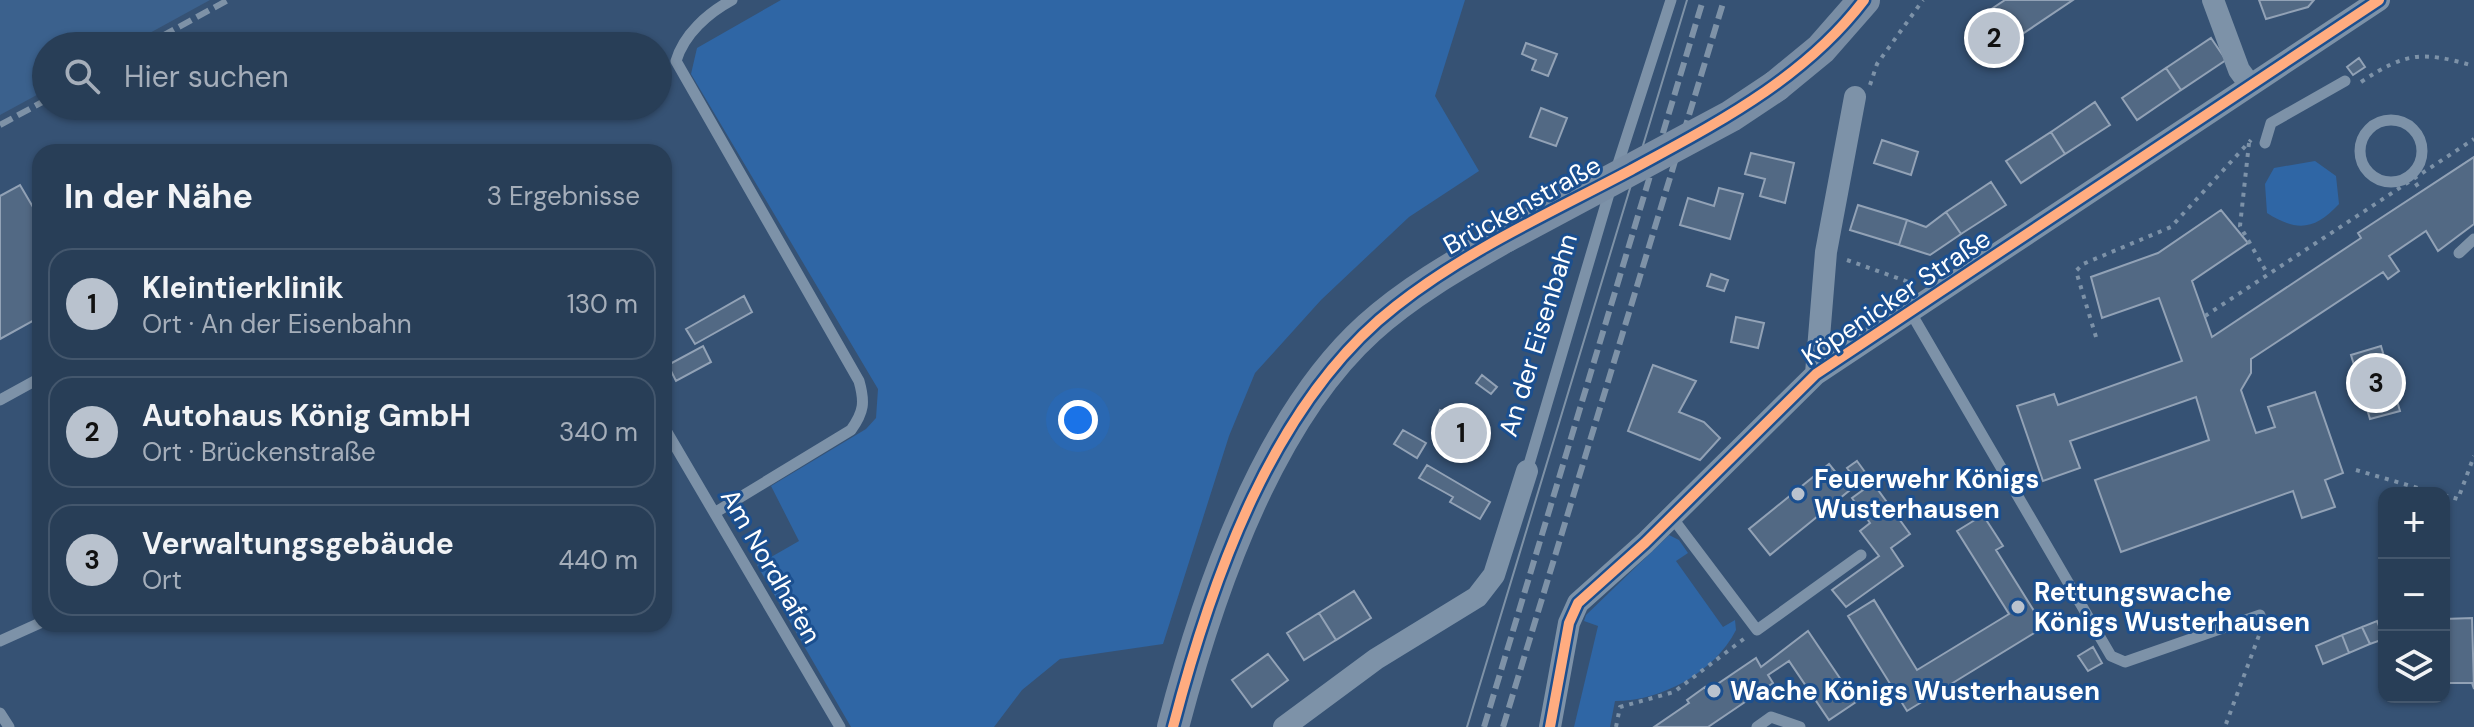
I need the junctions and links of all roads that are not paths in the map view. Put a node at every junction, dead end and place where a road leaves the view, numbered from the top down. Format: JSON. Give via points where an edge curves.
{"nodes":[{"id":1,"x":732,"y":0,"type":"edge"},
{"id":2,"x":1671,"y":0,"type":"edge"},
{"id":3,"x":1864,"y":0,"type":"edge"},
{"id":4,"x":2213,"y":0,"type":"edge"},
{"id":5,"x":2379,"y":0,"type":"edge"},
{"id":6,"x":2250,"y":85,"type":"junction"},
{"id":7,"x":2348,"y":85,"type":"road end"},
{"id":8,"x":1855,"y":97,"type":"road end"},
{"id":9,"x":2265,"y":143,"type":"dead end"},
{"id":10,"x":2411,"y":178,"type":"joint"},
{"id":11,"x":2474,"y":239,"type":"edge"},
{"id":12,"x":2459,"y":253,"type":"dead end"},
{"id":13,"x":1911,"y":313,"type":"junction"},
{"id":14,"x":1816,"y":374,"type":"junction"},
{"id":15,"x":32,"y":382,"type":"edge"},
{"id":16,"x":0,"y":400,"type":"edge"},
{"id":17,"x":672,"y":440,"type":"edge"},
{"id":18,"x":1527,"y":471,"type":"joint"},
{"id":19,"x":716,"y":512,"type":"junction"},
{"id":20,"x":1671,"y":516,"type":"junction"},
{"id":21,"x":1861,"y":555,"type":"dead end"},
{"id":22,"x":2260,"y":615,"type":"road end"},
{"id":23,"x":32,"y":627,"type":"edge"},
{"id":24,"x":0,"y":641,"type":"edge"},
{"id":25,"x":0,"y":713,"type":"edge"},
{"id":26,"x":9,"y":727,"type":"edge"},
{"id":27,"x":840,"y":727,"type":"edge"},
{"id":28,"x":1173,"y":727,"type":"edge"},
{"id":29,"x":1284,"y":727,"type":"edge"},
{"id":30,"x":1550,"y":727,"type":"edge"},
{"id":31,"x":1757,"y":727,"type":"edge"},
{"id":32,"x":1800,"y":727,"type":"edge"}],
"edges":[{"from":1,"to":19,"type":"lane","via":[[716,8],[681,43],[676,61],[864,397],[863,413],[851,430]]},
{"from":2,"to":18,"type":"lane","name":"An der Eisenbahn"},
{"from":3,"to":28,"type":"main road","name":"Brückenstraße","bridge":true,"via":[[1821,49],[1776,86],[1731,116],[1505,237],[1397,305],[1341,356],[1307,399],[1251,502]]},
{"from":4,"to":6,"type":"street","via":[[2239,70]]},
{"from":5,"to":6,"type":"street","name":"Köpenicker Straße"},
{"from":6,"to":13,"type":"street","name":"Köpenicker Straße"},
{"from":7,"to":9,"type":"lane","via":[[2271,123]]},
{"from":8,"to":14,"type":"street","via":[[1826,252]]},
{"from":10,"to":10,"type":"lane","via":[[2422,155],[2414,129],[2398,120],[2371,126],[2361,142],[2365,169],[2389,182]]},
{"from":11,"to":12,"type":"lane"},
{"from":13,"to":14,"type":"street","name":"Köpenicker Straße"},
{"from":13,"to":22,"type":"lane","via":[[2111,656],[2125,662]]},
{"from":14,"to":20,"type":"street","name":"Köpenicker Straße"},
{"from":15,"to":16,"type":"lane"},
{"from":17,"to":19,"type":"lane","name":"Am Nordhafen"},
{"from":18,"to":29,"type":"street","name":"An der Eisenbahn","via":[[1494,575],[1477,597],[1376,659]]},
{"from":19,"to":27,"type":"lane","name":"Am Nordhafen"},
{"from":20,"to":21,"type":"lane","via":[[1757,630]]},
{"from":20,"to":30,"type":"street","name":"Köpenicker Straße","via":[[1578,603],[1569,623]]},
{"from":23,"to":24,"type":"lane"},
{"from":25,"to":26,"type":"lane"},
{"from":31,"to":32,"type":"lane","via":[[1771,717]]}]}
